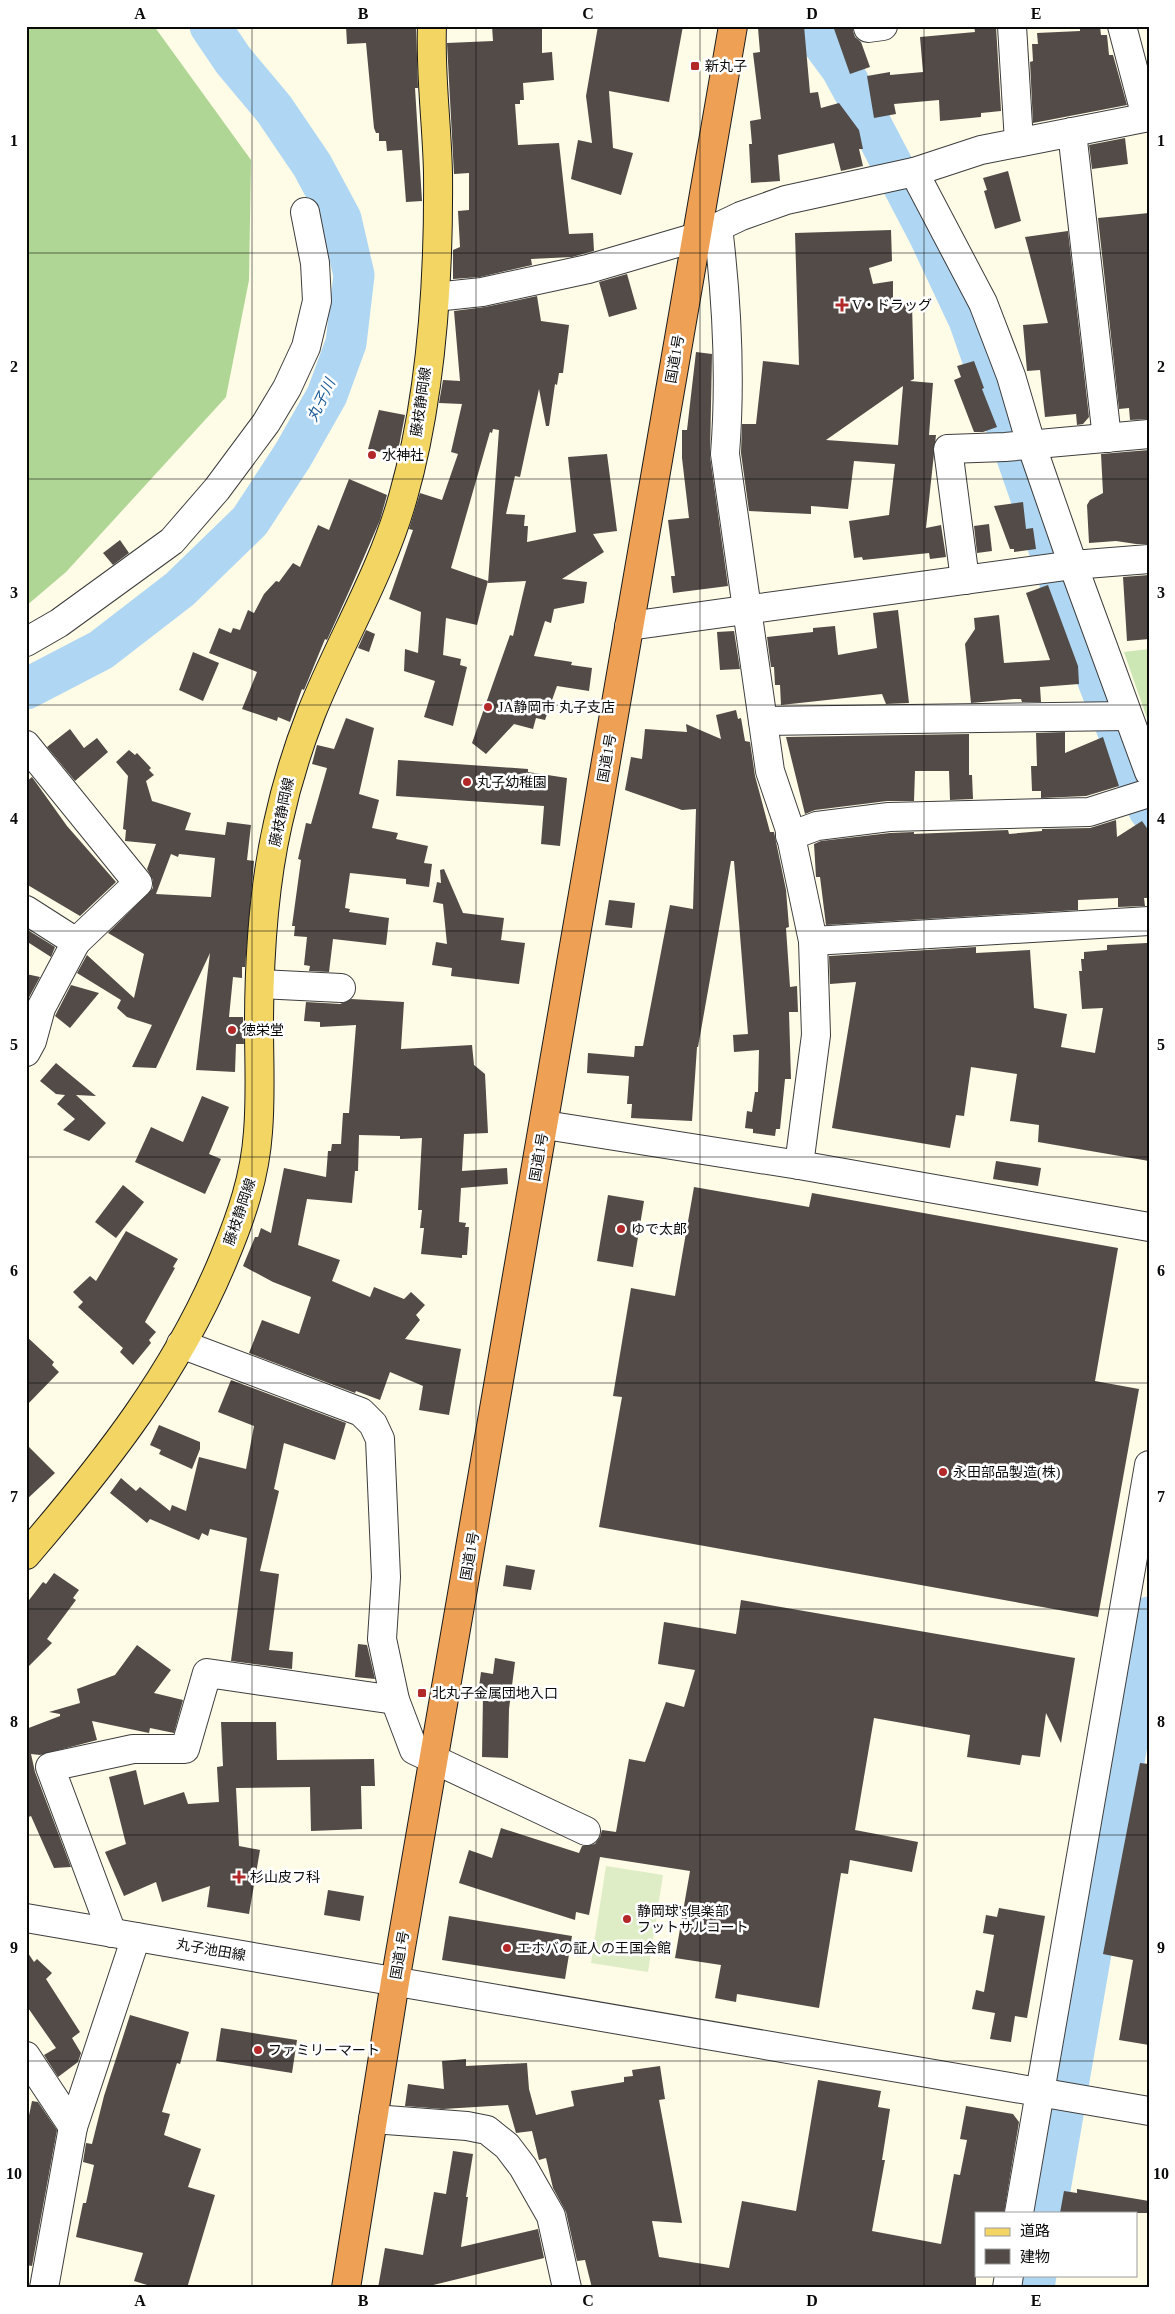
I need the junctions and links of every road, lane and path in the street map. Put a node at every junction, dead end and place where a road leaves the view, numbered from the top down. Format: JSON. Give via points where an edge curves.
{"nodes":[{"id":1,"x":432,"y":26,"type":"edge"},
{"id":2,"x":733,"y":26,"type":"edge"},
{"id":3,"x":1012,"y":26,"type":"edge"},
{"id":4,"x":1122,"y":26,"type":"edge"},
{"id":5,"x":1147,"y":117,"type":"edge"},
{"id":6,"x":1072,"y":132,"type":"junction"},
{"id":7,"x":1019,"y":142,"type":"junction"},
{"id":8,"x":901,"y":174,"type":"junction"},
{"id":9,"x":304,"y":212,"type":"dead end"},
{"id":10,"x":707,"y":232,"type":"junction"},
{"id":11,"x":435,"y":297,"type":"junction"},
{"id":12,"x":1149,"y":434,"type":"edge"},
{"id":13,"x":1107,"y":438,"type":"junction"},
{"id":14,"x":1019,"y":445,"type":"junction"},
{"id":15,"x":1149,"y":559,"type":"edge"},
{"id":16,"x":1073,"y":565,"type":"junction"},
{"id":17,"x":965,"y":580,"type":"junction"},
{"id":18,"x":748,"y":609,"type":"junction"},
{"id":19,"x":629,"y":626,"type":"junction"},
{"id":20,"x":26,"y":642,"type":"edge"},
{"id":21,"x":1127,"y":716,"type":"junction"},
{"id":22,"x":762,"y":721,"type":"junction"},
{"id":23,"x":26,"y":745,"type":"edge"},
{"id":24,"x":1149,"y":772,"type":"edge"},
{"id":25,"x":1139,"y":796,"type":"edge"},
{"id":26,"x":790,"y":836,"type":"junction"},
{"id":27,"x":26,"y":910,"type":"edge"},
{"id":28,"x":1149,"y":921,"type":"edge"},
{"id":29,"x":813,"y":941,"type":"junction"},
{"id":30,"x":76,"y":942,"type":"junction"},
{"id":31,"x":260,"y":984,"type":"junction"},
{"id":32,"x":341,"y":988,"type":"dead end"},
{"id":33,"x":26,"y":1052,"type":"edge"},
{"id":34,"x":545,"y":1124,"type":"junction"},
{"id":35,"x":799,"y":1165,"type":"junction"},
{"id":36,"x":1149,"y":1227,"type":"edge"},
{"id":37,"x":181,"y":1344,"type":"junction"},
{"id":38,"x":1149,"y":1465,"type":"edge"},
{"id":39,"x":26,"y":1555,"type":"edge"},
{"id":40,"x":395,"y":1700,"type":"junction"},
{"id":41,"x":434,"y":1760,"type":"junction"},
{"id":42,"x":586,"y":1832,"type":"dead end"},
{"id":43,"x":26,"y":1918,"type":"edge"},
{"id":44,"x":124,"y":1935,"type":"junction"},
{"id":45,"x":395,"y":1982,"type":"junction"},
{"id":46,"x":26,"y":2056,"type":"edge"},
{"id":47,"x":1045,"y":2093,"type":"junction"},
{"id":48,"x":1149,"y":2110,"type":"edge"},
{"id":49,"x":373,"y":2119,"type":"junction"},
{"id":50,"x":73,"y":2127,"type":"junction"},
{"id":51,"x":1019,"y":2212,"type":"edge"},
{"id":52,"x":44,"y":2288,"type":"edge"},
{"id":53,"x":346,"y":2288,"type":"edge"},
{"id":54,"x":567,"y":2288,"type":"edge"}],
"edges":[{"from":1,"to":11,"type":"main road","name":"藤枝静岡線","via":[[438,172]]},
{"from":2,"to":10,"type":"highway","name":"国道1号"},
{"from":3,"to":7,"type":"street"},
{"from":4,"to":5,"type":"street"},
{"from":5,"to":6,"type":"street"},
{"from":6,"to":7,"type":"street"},
{"from":6,"to":13,"type":"street"},
{"from":7,"to":8,"type":"street"},
{"from":8,"to":10,"type":"street","via":[[786,200]]},
{"from":8,"to":14,"type":"street","via":[[983,303],[1011,376]]},
{"from":9,"to":20,"type":"street","via":[[315,264],[317,301],[306,347],[266,423],[172,542],[59,623]]},
{"from":10,"to":11,"type":"street","via":[[588,269],[482,292]]},
{"from":10,"to":18,"type":"street","via":[[728,368],[725,454]]},
{"from":10,"to":19,"type":"highway","name":"国道1号"},
{"from":11,"to":31,"type":"main road","name":"藤枝静岡線","via":[[422,404],[404,496],[373,581],[312,712],[290,774],[276,830]]},
{"from":12,"to":13,"type":"street"},
{"from":13,"to":14,"type":"street"},
{"from":14,"to":16,"type":"street"},
{"from":14,"to":17,"type":"street","via":[[948,449]]},
{"from":15,"to":16,"type":"street"},
{"from":16,"to":17,"type":"street"},
{"from":16,"to":21,"type":"street"},
{"from":17,"to":18,"type":"street"},
{"from":18,"to":19,"type":"street"},
{"from":18,"to":22,"type":"street"},
{"from":19,"to":34,"type":"highway","name":"国道1号"},
{"from":21,"to":22,"type":"street"},
{"from":21,"to":24,"type":"street"},
{"from":22,"to":26,"type":"street","via":[[770,771]]},
{"from":23,"to":30,"type":"street","via":[[138,883]]},
{"from":25,"to":26,"type":"street","via":[[1089,812],[888,817],[817,826]]},
{"from":26,"to":29,"type":"street"},
{"from":27,"to":30,"type":"street"},
{"from":28,"to":29,"type":"street"},
{"from":29,"to":35,"type":"street","via":[[816,1035]]},
{"from":30,"to":33,"type":"street","via":[[41,1008]]},
{"from":31,"to":32,"type":"street"},
{"from":31,"to":37,"type":"main road","name":"藤枝静岡線","via":[[258,1131],[253,1173],[242,1214],[210,1291]]},
{"from":34,"to":35,"type":"street"},
{"from":34,"to":41,"type":"highway","name":"国道1号"},
{"from":35,"to":36,"type":"street"},
{"from":37,"to":39,"type":"main road","name":"藤枝静岡線","via":[[159,1384],[94,1476]]},
{"from":37,"to":40,"type":"street","via":[[361,1412],[373,1424],[380,1439],[386,1577],[382,1639]]},
{"from":38,"to":47,"type":"street"},
{"from":40,"to":41,"type":"street","via":[[414,1750]]},
{"from":40,"to":44,"type":"street","via":[[207,1673],[185,1749],[133,1749],[50,1767]]},
{"from":41,"to":42,"type":"street"},
{"from":41,"to":45,"type":"highway","name":"国道1号"},
{"from":43,"to":44,"type":"street","name":"丸子池田線"},
{"from":44,"to":45,"type":"street","name":"丸子池田線"},
{"from":44,"to":50,"type":"street"},
{"from":45,"to":47,"type":"street","name":"丸子池田線"},
{"from":45,"to":49,"type":"highway","name":"国道1号"},
{"from":46,"to":50,"type":"street"},
{"from":47,"to":48,"type":"street","name":"丸子池田線"},
{"from":47,"to":51,"type":"street"},
{"from":49,"to":53,"type":"highway","name":"国道1号"},
{"from":49,"to":54,"type":"street","via":[[487,2130],[507,2146],[551,2216]]},
{"from":50,"to":52,"type":"street"}]}
